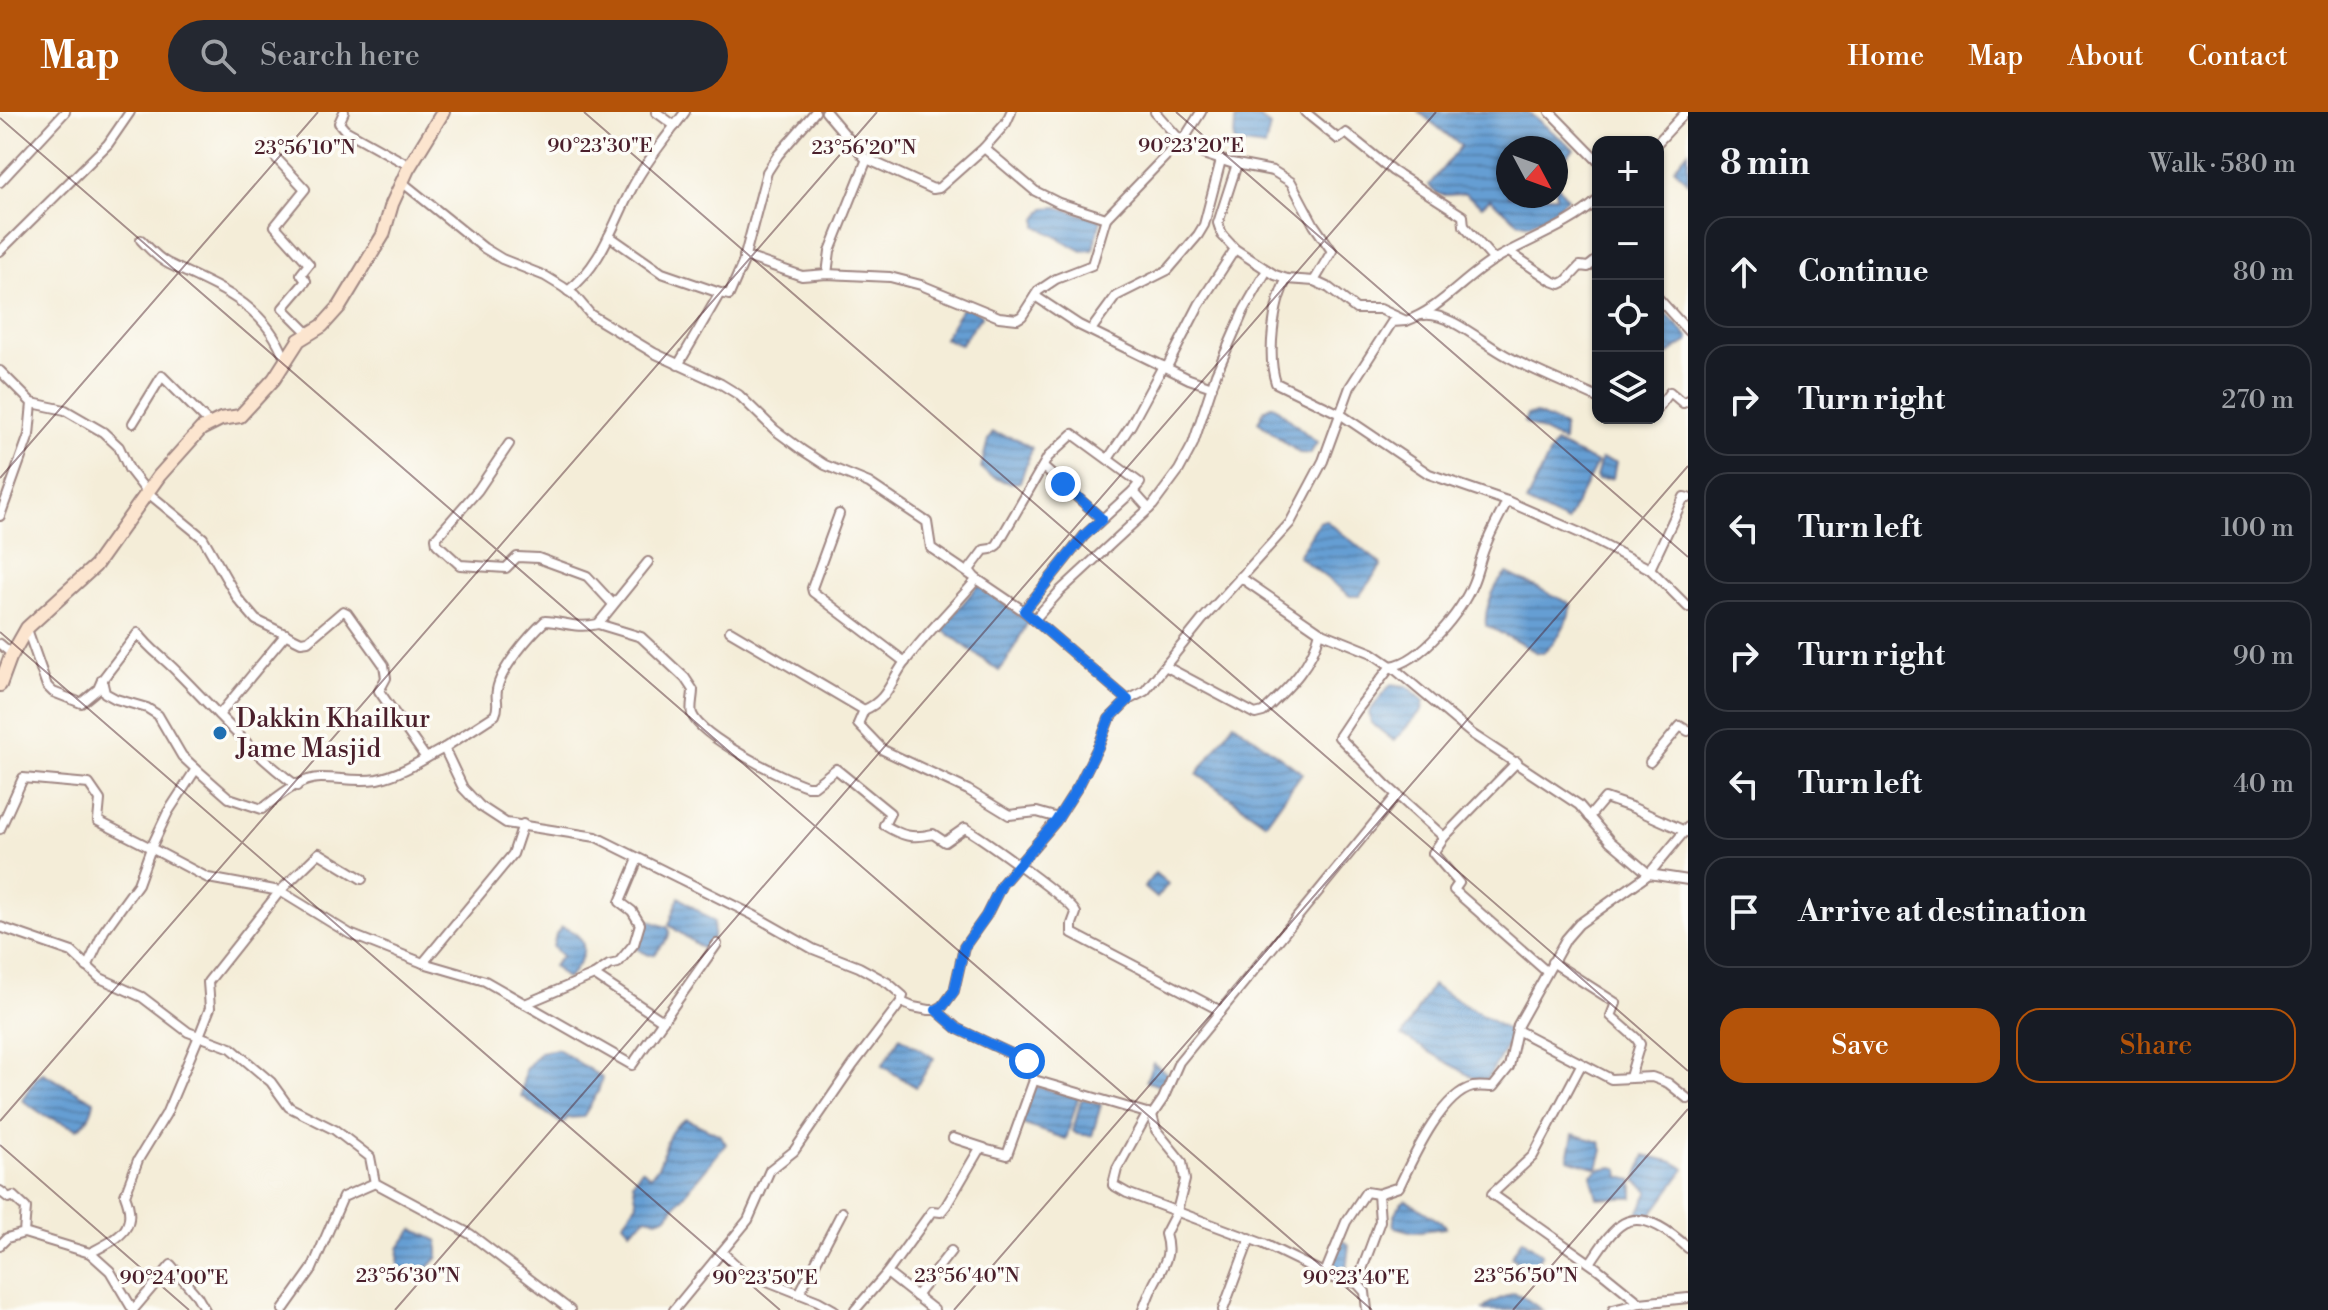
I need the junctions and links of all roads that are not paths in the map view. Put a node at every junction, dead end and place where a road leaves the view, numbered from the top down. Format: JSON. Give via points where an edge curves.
{"nodes":[{"id":1,"x":65,"y":112,"type":"edge"},
{"id":2,"x":130,"y":112,"type":"edge"},
{"id":3,"x":344,"y":112,"type":"edge"},
{"id":4,"x":443,"y":112,"type":"edge"},
{"id":5,"x":656,"y":112,"type":"edge"},
{"id":6,"x":685,"y":112,"type":"edge"},
{"id":7,"x":815,"y":112,"type":"edge"},
{"id":8,"x":826,"y":112,"type":"edge"},
{"id":9,"x":1155,"y":112,"type":"edge"},
{"id":10,"x":1201,"y":112,"type":"edge"},
{"id":11,"x":1305,"y":112,"type":"edge"},
{"id":12,"x":1550,"y":112,"type":"edge"},
{"id":13,"x":1686,"y":112,"type":"edge"},
{"id":14,"x":1008,"y":113,"type":"edge"},
{"id":15,"x":675,"y":126,"type":"junction"},
{"id":16,"x":1664,"y":136,"type":"edge"},
{"id":17,"x":1181,"y":141,"type":"junction"},
{"id":18,"x":265,"y":146,"type":"dead end"},
{"id":19,"x":984,"y":148,"type":"junction"},
{"id":20,"x":1592,"y":155,"type":"edge"},
{"id":21,"x":867,"y":159,"type":"junction"},
{"id":22,"x":1221,"y":160,"type":"junction"},
{"id":23,"x":1237,"y":164,"type":"junction"},
{"id":24,"x":410,"y":166,"type":"junction"},
{"id":25,"x":0,"y":182,"type":"edge"},
{"id":26,"x":402,"y":182,"type":"junction"},
{"id":27,"x":1592,"y":205,"type":"edge"},
{"id":28,"x":1106,"y":218,"type":"junction"},
{"id":29,"x":609,"y":236,"type":"junction"},
{"id":30,"x":141,"y":240,"type":"dead end"},
{"id":31,"x":1235,"y":249,"type":"junction"},
{"id":32,"x":0,"y":251,"type":"edge"},
{"id":33,"x":1509,"y":252,"type":"junction"},
{"id":34,"x":744,"y":256,"type":"junction"},
{"id":35,"x":1494,"y":260,"type":"junction"},
{"id":36,"x":1592,"y":264,"type":"edge"},
{"id":37,"x":1267,"y":270,"type":"junction"},
{"id":38,"x":827,"y":274,"type":"junction"},
{"id":39,"x":1287,"y":279,"type":"junction"},
{"id":40,"x":1314,"y":281,"type":"junction"},
{"id":41,"x":568,"y":291,"type":"junction"},
{"id":42,"x":720,"y":293,"type":"junction"},
{"id":43,"x":1035,"y":296,"type":"junction"},
{"id":44,"x":1664,"y":305,"type":"edge"},
{"id":45,"x":1423,"y":315,"type":"junction"},
{"id":46,"x":1406,"y":321,"type":"junction"},
{"id":47,"x":1091,"y":330,"type":"junction"},
{"id":48,"x":1688,"y":331,"type":"edge"},
{"id":49,"x":309,"y":334,"type":"junction"},
{"id":50,"x":285,"y":359,"type":"junction"},
{"id":51,"x":678,"y":365,"type":"junction"},
{"id":52,"x":1165,"y":367,"type":"junction"},
{"id":53,"x":0,"y":371,"type":"edge"},
{"id":54,"x":1212,"y":387,"type":"junction"},
{"id":55,"x":1592,"y":395,"type":"edge"},
{"id":56,"x":1664,"y":400,"type":"edge"},
{"id":57,"x":1688,"y":400,"type":"edge"},
{"id":58,"x":32,"y":403,"type":"junction"},
{"id":59,"x":1340,"y":414,"type":"junction"},
{"id":60,"x":133,"y":423,"type":"dead end"},
{"id":61,"x":211,"y":425,"type":"junction"},
{"id":62,"x":509,"y":444,"type":"dead end"},
{"id":63,"x":1108,"y":459,"type":"junction"},
{"id":64,"x":1043,"y":467,"type":"junction"},
{"id":65,"x":1133,"y":491,"type":"junction"},
{"id":66,"x":147,"y":492,"type":"junction"},
{"id":67,"x":1688,"y":498,"type":"edge"},
{"id":68,"x":1507,"y":501,"type":"junction"},
{"id":69,"x":1149,"y":509,"type":"junction"},
{"id":70,"x":839,"y":514,"type":"dead end"},
{"id":71,"x":0,"y":516,"type":"edge"},
{"id":72,"x":1102,"y":519,"type":"junction"},
{"id":73,"x":648,"y":562,"type":"dead end"},
{"id":74,"x":1650,"y":569,"type":"junction"},
{"id":75,"x":1240,"y":577,"type":"junction"},
{"id":76,"x":978,"y":582,"type":"junction"},
{"id":77,"x":612,"y":603,"type":"junction"},
{"id":78,"x":1688,"y":607,"type":"edge"},
{"id":79,"x":1024,"y":611,"type":"junction"},
{"id":80,"x":1034,"y":620,"type":"junction"},
{"id":81,"x":598,"y":624,"type":"junction"},
{"id":82,"x":27,"y":628,"type":"junction"},
{"id":83,"x":730,"y":631,"type":"dead end"},
{"id":84,"x":1320,"y":632,"type":"junction"},
{"id":85,"x":286,"y":634,"type":"junction"},
{"id":86,"x":0,"y":644,"type":"edge"},
{"id":87,"x":12,"y":654,"type":"junction"},
{"id":88,"x":905,"y":662,"type":"junction"},
{"id":89,"x":1165,"y":666,"type":"junction"},
{"id":90,"x":1391,"y":666,"type":"junction"},
{"id":91,"x":102,"y":680,"type":"junction"},
{"id":92,"x":0,"y":685,"type":"edge"},
{"id":93,"x":1128,"y":700,"type":"junction"},
{"id":94,"x":864,"y":710,"type":"junction"},
{"id":95,"x":219,"y":715,"type":"junction"},
{"id":96,"x":1688,"y":731,"type":"edge"},
{"id":97,"x":444,"y":748,"type":"junction"},
{"id":98,"x":426,"y":758,"type":"junction"},
{"id":99,"x":1517,"y":762,"type":"junction"},
{"id":100,"x":1650,"y":762,"type":"dead end"},
{"id":101,"x":196,"y":769,"type":"junction"},
{"id":102,"x":297,"y":786,"type":"junction"},
{"id":103,"x":1397,"y":795,"type":"junction"},
{"id":104,"x":1589,"y":817,"type":"junction"},
{"id":105,"x":1058,"y":818,"type":"junction"},
{"id":106,"x":523,"y":824,"type":"junction"},
{"id":107,"x":0,"y":829,"type":"edge"},
{"id":108,"x":1687,"y":830,"type":"edge"},
{"id":109,"x":1444,"y":837,"type":"junction"},
{"id":110,"x":151,"y":848,"type":"junction"},
{"id":111,"x":638,"y":859,"type":"junction"},
{"id":112,"x":1019,"y":865,"type":"junction"},
{"id":113,"x":1649,"y":874,"type":"junction"},
{"id":114,"x":362,"y":879,"type":"dead end"},
{"id":115,"x":1688,"y":880,"type":"edge"},
{"id":116,"x":280,"y":891,"type":"junction"},
{"id":117,"x":0,"y":927,"type":"edge"},
{"id":118,"x":717,"y":944,"type":"dead end"},
{"id":119,"x":1552,"y":962,"type":"junction"},
{"id":120,"x":423,"y":963,"type":"junction"},
{"id":121,"x":87,"y":967,"type":"junction"},
{"id":122,"x":1547,"y":972,"type":"junction"},
{"id":123,"x":594,"y":975,"type":"junction"},
{"id":124,"x":901,"y":1002,"type":"junction"},
{"id":125,"x":525,"y":1004,"type":"junction"},
{"id":126,"x":936,"y":1010,"type":"junction"},
{"id":127,"x":1221,"y":1011,"type":"junction"},
{"id":128,"x":663,"y":1021,"type":"junction"},
{"id":129,"x":1517,"y":1030,"type":"junction"},
{"id":130,"x":199,"y":1036,"type":"junction"},
{"id":131,"x":1581,"y":1065,"type":"junction"},
{"id":132,"x":1630,"y":1077,"type":"junction"},
{"id":133,"x":1034,"y":1080,"type":"junction"},
{"id":134,"x":1688,"y":1099,"type":"edge"},
{"id":135,"x":1150,"y":1114,"type":"junction"},
{"id":136,"x":953,"y":1138,"type":"dead end"},
{"id":137,"x":1007,"y":1155,"type":"junction"},
{"id":138,"x":375,"y":1183,"type":"junction"},
{"id":139,"x":0,"y":1191,"type":"edge"},
{"id":140,"x":1378,"y":1194,"type":"junction"},
{"id":141,"x":1177,"y":1211,"type":"junction"},
{"id":142,"x":842,"y":1212,"type":"dead end"},
{"id":143,"x":24,"y":1233,"type":"junction"},
{"id":144,"x":1250,"y":1238,"type":"junction"},
{"id":145,"x":0,"y":1245,"type":"edge"},
{"id":146,"x":1688,"y":1248,"type":"edge"},
{"id":147,"x":951,"y":1251,"type":"dead end"},
{"id":148,"x":722,"y":1252,"type":"junction"},
{"id":149,"x":90,"y":1253,"type":"junction"},
{"id":150,"x":1590,"y":1263,"type":"junction"},
{"id":151,"x":887,"y":1273,"type":"junction"},
{"id":152,"x":1325,"y":1273,"type":"junction"},
{"id":153,"x":1357,"y":1283,"type":"junction"},
{"id":154,"x":799,"y":1294,"type":"junction"},
{"id":155,"x":916,"y":1296,"type":"junction"},
{"id":156,"x":1688,"y":1298,"type":"edge"},
{"id":157,"x":1640,"y":1303,"type":"junction"},
{"id":158,"x":133,"y":1310,"type":"edge"},
{"id":159,"x":205,"y":1310,"type":"edge"},
{"id":160,"x":283,"y":1310,"type":"edge"},
{"id":161,"x":570,"y":1310,"type":"edge"},
{"id":162,"x":674,"y":1310,"type":"edge"},
{"id":163,"x":834,"y":1310,"type":"edge"},
{"id":164,"x":855,"y":1310,"type":"edge"},
{"id":165,"x":934,"y":1310,"type":"edge"},
{"id":166,"x":1143,"y":1310,"type":"edge"},
{"id":167,"x":1223,"y":1310,"type":"edge"},
{"id":168,"x":1367,"y":1310,"type":"edge"},
{"id":169,"x":1613,"y":1310,"type":"edge"}],
"edges":[{"from":1,"to":25,"type":"street"},
{"from":2,"to":32,"type":"street","via":[[108,144]]},
{"from":3,"to":24,"type":"street","via":[[339,123],[345,130]]},
{"from":4,"to":24,"type":"street"},
{"from":5,"to":15,"type":"street"},
{"from":6,"to":15,"type":"street"},
{"from":7,"to":34,"type":"street","via":[[767,172]]},
{"from":8,"to":21,"type":"street"},
{"from":9,"to":17,"type":"street"},
{"from":10,"to":17,"type":"street"},
{"from":11,"to":35,"type":"street","via":[[1338,139],[1346,133],[1463,216],[1464,226]]},
{"from":12,"to":20,"type":"street"},
{"from":13,"to":16,"type":"street"},
{"from":14,"to":19,"type":"street","via":[[1006,123]]},
{"from":15,"to":29,"type":"street","via":[[637,179]]},
{"from":17,"to":22,"type":"street"},
{"from":17,"to":28,"type":"street"},
{"from":18,"to":49,"type":"street","via":[[305,189],[275,226],[309,264],[301,274],[306,281],[283,308]]},
{"from":19,"to":21,"type":"street","via":[[933,189]]},
{"from":19,"to":28,"type":"street","via":[[1035,191]]},
{"from":21,"to":38,"type":"street","via":[[830,251]]},
{"from":22,"to":23,"type":"street"},
{"from":22,"to":47,"type":"street","via":[[1198,235],[1168,270],[1116,296]]},
{"from":23,"to":31,"type":"street","via":[[1218,223]]},
{"from":23,"to":40,"type":"street","via":[[1273,171],[1291,182],[1332,251]]},
{"from":24,"to":26,"type":"street"},
{"from":26,"to":41,"type":"street","via":[[484,248]]},
{"from":26,"to":49,"type":"street","via":[[383,235],[340,306]]},
{"from":27,"to":33,"type":"street"},
{"from":28,"to":43,"type":"street","via":[[1092,265],[1056,279]]},
{"from":29,"to":41,"type":"street","via":[[588,273]]},
{"from":29,"to":42,"type":"street","via":[[662,273]]},
{"from":30,"to":50,"type":"street","via":[[168,264],[227,292],[259,317],[272,329]]},
{"from":31,"to":37,"type":"street"},
{"from":31,"to":52,"type":"street"},
{"from":33,"to":35,"type":"street"},
{"from":33,"to":36,"type":"street","via":[[1560,284],[1580,266]]},
{"from":34,"to":38,"type":"street","via":[[795,275]]},
{"from":34,"to":42,"type":"street","via":[[729,295]]},
{"from":35,"to":45,"type":"street"},
{"from":37,"to":39,"type":"street"},
{"from":37,"to":54,"type":"street"},
{"from":38,"to":43,"type":"street","via":[[890,277],[1017,319]]},
{"from":39,"to":40,"type":"street"},
{"from":39,"to":59,"type":"street","via":[[1275,305],[1274,381]]},
{"from":40,"to":46,"type":"street","via":[[1356,309],[1380,309]]},
{"from":41,"to":51,"type":"street","via":[[591,315]]},
{"from":42,"to":51,"type":"street"},
{"from":43,"to":47,"type":"street"},
{"from":44,"to":48,"type":"street"},
{"from":45,"to":46,"type":"street"},
{"from":45,"to":55,"type":"street","via":[[1445,319],[1508,357]]},
{"from":46,"to":59,"type":"street","via":[[1392,322],[1350,387]]},
{"from":47,"to":52,"type":"street"},
{"from":49,"to":50,"type":"street"},
{"from":50,"to":61,"type":"street","via":[[240,416]]},
{"from":51,"to":76,"type":"street","via":[[730,390],[802,450],[869,483],[927,522],[931,548]]},
{"from":52,"to":54,"type":"street"},
{"from":52,"to":63,"type":"street"},
{"from":53,"to":58,"type":"street"},
{"from":54,"to":69,"type":"street","via":[[1186,457]]},
{"from":56,"to":57,"type":"street","via":[[1670,392],[1683,403]]},
{"from":58,"to":66,"type":"street","via":[[65,410],[103,432],[119,447]]},
{"from":58,"to":71,"type":"street","via":[[29,435]]},
{"from":59,"to":68,"type":"street","via":[[1429,474]]},
{"from":59,"to":75,"type":"street","via":[[1323,461],[1290,523]]},
{"from":60,"to":61,"type":"street","via":[[162,376]]},
{"from":61,"to":66,"type":"street","via":[[201,429]]},
{"from":62,"to":77,"type":"street","via":[[436,538],[437,544],[460,565],[506,568],[517,557],[538,558],[587,576]]},
{"from":63,"to":64,"type":"street","via":[[1073,434]]},
{"from":63,"to":65,"type":"street","via":[[1140,483]]},
{"from":64,"to":72,"type":"street"},
{"from":64,"to":76,"type":"street","via":[[997,545],[984,550],[969,570]]},
{"from":65,"to":69,"type":"street"},
{"from":65,"to":72,"type":"street"},
{"from":66,"to":82,"type":"street","via":[[95,566]]},
{"from":66,"to":85,"type":"street","via":[[203,538],[256,620]]},
{"from":67,"to":74,"type":"street"},
{"from":68,"to":74,"type":"street"},
{"from":68,"to":90,"type":"street","via":[[1455,612],[1432,642],[1402,665]]},
{"from":69,"to":80,"type":"street"},
{"from":70,"to":88,"type":"street","via":[[813,592]]},
{"from":72,"to":79,"type":"street"},
{"from":73,"to":77,"type":"street"},
{"from":74,"to":78,"type":"street"},
{"from":75,"to":84,"type":"street"},
{"from":75,"to":89,"type":"street"},
{"from":76,"to":79,"type":"street"},
{"from":76,"to":88,"type":"street"},
{"from":77,"to":81,"type":"street"},
{"from":79,"to":80,"type":"street"},
{"from":80,"to":93,"type":"street"},
{"from":81,"to":97,"type":"street","via":[[545,621],[500,678],[495,715]]},
{"from":81,"to":112,"type":"street","via":[[641,637],[693,690],[696,720],[736,752],[807,786],[836,769],[890,813],[884,825],[901,835],[933,834],[945,842],[965,828]]},
{"from":82,"to":87,"type":"street"},
{"from":82,"to":91,"type":"street","via":[[53,692],[81,703]]},
{"from":83,"to":94,"type":"street"},
{"from":84,"to":89,"type":"street","via":[[1303,671],[1255,714]]},
{"from":84,"to":90,"type":"street","via":[[1349,641]]},
{"from":85,"to":95,"type":"street"},
{"from":85,"to":98,"type":"street","via":[[308,641],[347,613],[384,665],[386,678],[379,691]]},
{"from":86,"to":87,"type":"street"},
{"from":87,"to":92,"type":"street"},
{"from":88,"to":94,"type":"street","via":[[889,693]]},
{"from":89,"to":93,"type":"street","via":[[1145,691]]},
{"from":90,"to":99,"type":"street","via":[[1472,734]]},
{"from":90,"to":103,"type":"street","via":[[1339,737]]},
{"from":91,"to":95,"type":"street","via":[[138,633]]},
{"from":91,"to":101,"type":"street","via":[[105,693],[158,715]]},
{"from":93,"to":105,"type":"street","via":[[1109,719]]},
{"from":94,"to":105,"type":"street","via":[[858,724],[883,750],[1009,815],[1037,812]]},
{"from":95,"to":102,"type":"street"},
{"from":96,"to":100,"type":"street","via":[[1680,726]]},
{"from":97,"to":98,"type":"street"},
{"from":97,"to":106,"type":"street","via":[[463,788],[480,806],[506,823]]},
{"from":98,"to":102,"type":"street","via":[[376,779],[317,778]]},
{"from":99,"to":104,"type":"street"},
{"from":99,"to":109,"type":"street"},
{"from":101,"to":102,"type":"street","via":[[229,798],[262,809]]},
{"from":101,"to":110,"type":"street"},
{"from":103,"to":109,"type":"street"},
{"from":103,"to":127,"type":"street"},
{"from":104,"to":108,"type":"street","via":[[1605,798]]},
{"from":104,"to":113,"type":"street"},
{"from":105,"to":112,"type":"street"},
{"from":106,"to":111,"type":"street","via":[[596,837]]},
{"from":106,"to":120,"type":"street","via":[[513,854]]},
{"from":107,"to":110,"type":"street","via":[[23,778],[89,784],[100,800],[98,821]]},
{"from":108,"to":113,"type":"street"},
{"from":109,"to":122,"type":"street","via":[[1433,853],[1459,883],[1454,890]]},
{"from":110,"to":116,"type":"street","via":[[208,878]]},
{"from":110,"to":121,"type":"street","via":[[138,884],[104,931]]},
{"from":111,"to":123,"type":"street","via":[[620,902],[640,924],[638,935],[618,963]]},
{"from":111,"to":124,"type":"street","via":[[813,949],[859,967],[888,983],[903,996]]},
{"from":112,"to":126,"type":"street","via":[[964,947],[954,991]]},
{"from":112,"to":127,"type":"street","via":[[1074,907],[1072,933]]},
{"from":113,"to":115,"type":"street"},
{"from":113,"to":119,"type":"street","via":[[1579,924]]},
{"from":114,"to":116,"type":"street","via":[[319,853]]},
{"from":116,"to":120,"type":"street","via":[[350,934]]},
{"from":116,"to":130,"type":"street","via":[[208,982],[210,1008]]},
{"from":117,"to":121,"type":"street","via":[[72,952]]},
{"from":118,"to":128,"type":"street"},
{"from":119,"to":122,"type":"street"},
{"from":119,"to":132,"type":"street","via":[[1616,1003],[1611,1016],[1640,1044]]},
{"from":120,"to":125,"type":"street","via":[[485,981]]},
{"from":121,"to":130,"type":"street"},
{"from":122,"to":129,"type":"street"},
{"from":123,"to":125,"type":"street"},
{"from":123,"to":128,"type":"street"},
{"from":124,"to":126,"type":"street"},
{"from":124,"to":148,"type":"street","via":[[794,1151],[770,1170],[748,1220]]},
{"from":125,"to":128,"type":"street","via":[[632,1065]]},
{"from":126,"to":133,"type":"street","via":[[958,1029],[1027,1061]]},
{"from":127,"to":135,"type":"street","via":[[1179,1062],[1163,1099]]},
{"from":129,"to":131,"type":"street"},
{"from":129,"to":140,"type":"street","via":[[1501,1079],[1493,1087],[1459,1093],[1424,1135],[1399,1187]]},
{"from":130,"to":138,"type":"street","via":[[231,1048],[271,1082],[289,1107],[335,1130],[370,1157]]},
{"from":130,"to":149,"type":"street","via":[[125,1195],[130,1223],[118,1238]]},
{"from":131,"to":132,"type":"street","via":[[1611,1079]]},
{"from":131,"to":150,"type":"street","via":[[1533,1156],[1492,1194]]},
{"from":132,"to":134,"type":"street","via":[[1661,1080]]},
{"from":133,"to":135,"type":"street"},
{"from":133,"to":137,"type":"street"},
{"from":135,"to":141,"type":"street","via":[[1182,1162],[1185,1180]]},
{"from":135,"to":141,"type":"street","via":[[1113,1185]]},
{"from":136,"to":137,"type":"street"},
{"from":137,"to":151,"type":"street","via":[[980,1148],[946,1206],[932,1211]]},
{"from":138,"to":160,"type":"street","via":[[343,1197],[312,1269]]},
{"from":138,"to":161,"type":"street","via":[[470,1234]]},
{"from":139,"to":143,"type":"street","via":[[26,1208]]},
{"from":140,"to":152,"type":"street","via":[[1366,1192],[1346,1222]]},
{"from":140,"to":153,"type":"street","via":[[1380,1221]]},
{"from":141,"to":144,"type":"street"},
{"from":141,"to":166,"type":"street","via":[[1165,1234],[1168,1263]]},
{"from":142,"to":154,"type":"street"},
{"from":143,"to":145,"type":"street"},
{"from":143,"to":149,"type":"street"},
{"from":144,"to":152,"type":"street"},
{"from":144,"to":167,"type":"street"},
{"from":146,"to":150,"type":"street","via":[[1658,1225],[1630,1221]]},
{"from":147,"to":155,"type":"street"},
{"from":148,"to":154,"type":"street","via":[[742,1271]]},
{"from":148,"to":162,"type":"street"},
{"from":149,"to":158,"type":"street","via":[[110,1271]]},
{"from":150,"to":157,"type":"street"},
{"from":151,"to":155,"type":"street"},
{"from":151,"to":164,"type":"street"},
{"from":152,"to":153,"type":"street"},
{"from":153,"to":168,"type":"street","via":[[1365,1292]]},
{"from":154,"to":163,"type":"street"},
{"from":155,"to":165,"type":"street"},
{"from":156,"to":157,"type":"street"},
{"from":157,"to":169,"type":"street"},
{"from":158,"to":159,"type":"street","via":[[171,1265]]}]}
